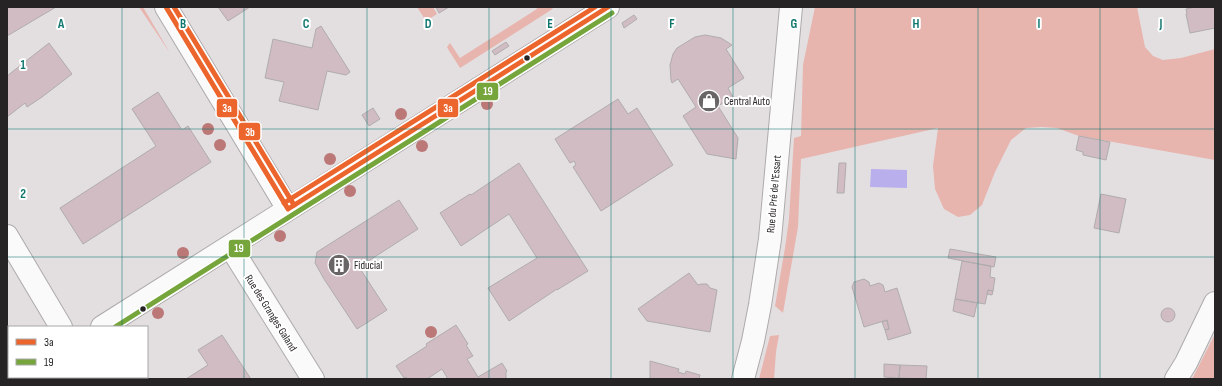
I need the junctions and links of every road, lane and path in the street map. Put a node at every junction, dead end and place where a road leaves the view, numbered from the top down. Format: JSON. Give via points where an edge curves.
{"nodes":[{"id":1,"x":166,"y":7,"type":"edge"},
{"id":2,"x":608,"y":7,"type":"edge"},
{"id":3,"x":791,"y":7,"type":"edge"},
{"id":4,"x":288,"y":209,"type":"junction"},
{"id":5,"x":7,"y":236,"type":"edge"},
{"id":6,"x":230,"y":246,"type":"junction"},
{"id":7,"x":1215,"y":303,"type":"edge"},
{"id":8,"x":60,"y":326,"type":"edge"},
{"id":9,"x":104,"y":326,"type":"edge"},
{"id":10,"x":313,"y":379,"type":"edge"},
{"id":11,"x":743,"y":379,"type":"edge"},
{"id":12,"x":1176,"y":379,"type":"edge"}],
"edges":[{"from":1,"to":4,"type":"street"},
{"from":2,"to":4,"type":"street"},
{"from":3,"to":11,"type":"street","name":"Rue du Pré de l'Essart","via":[[770,239],[758,312]]},
{"from":4,"to":6,"type":"street"},
{"from":5,"to":8,"type":"street"},
{"from":6,"to":9,"type":"street"},
{"from":6,"to":10,"type":"street","name":"Rue des Granges Galand"},
{"from":7,"to":12,"type":"street"}]}
